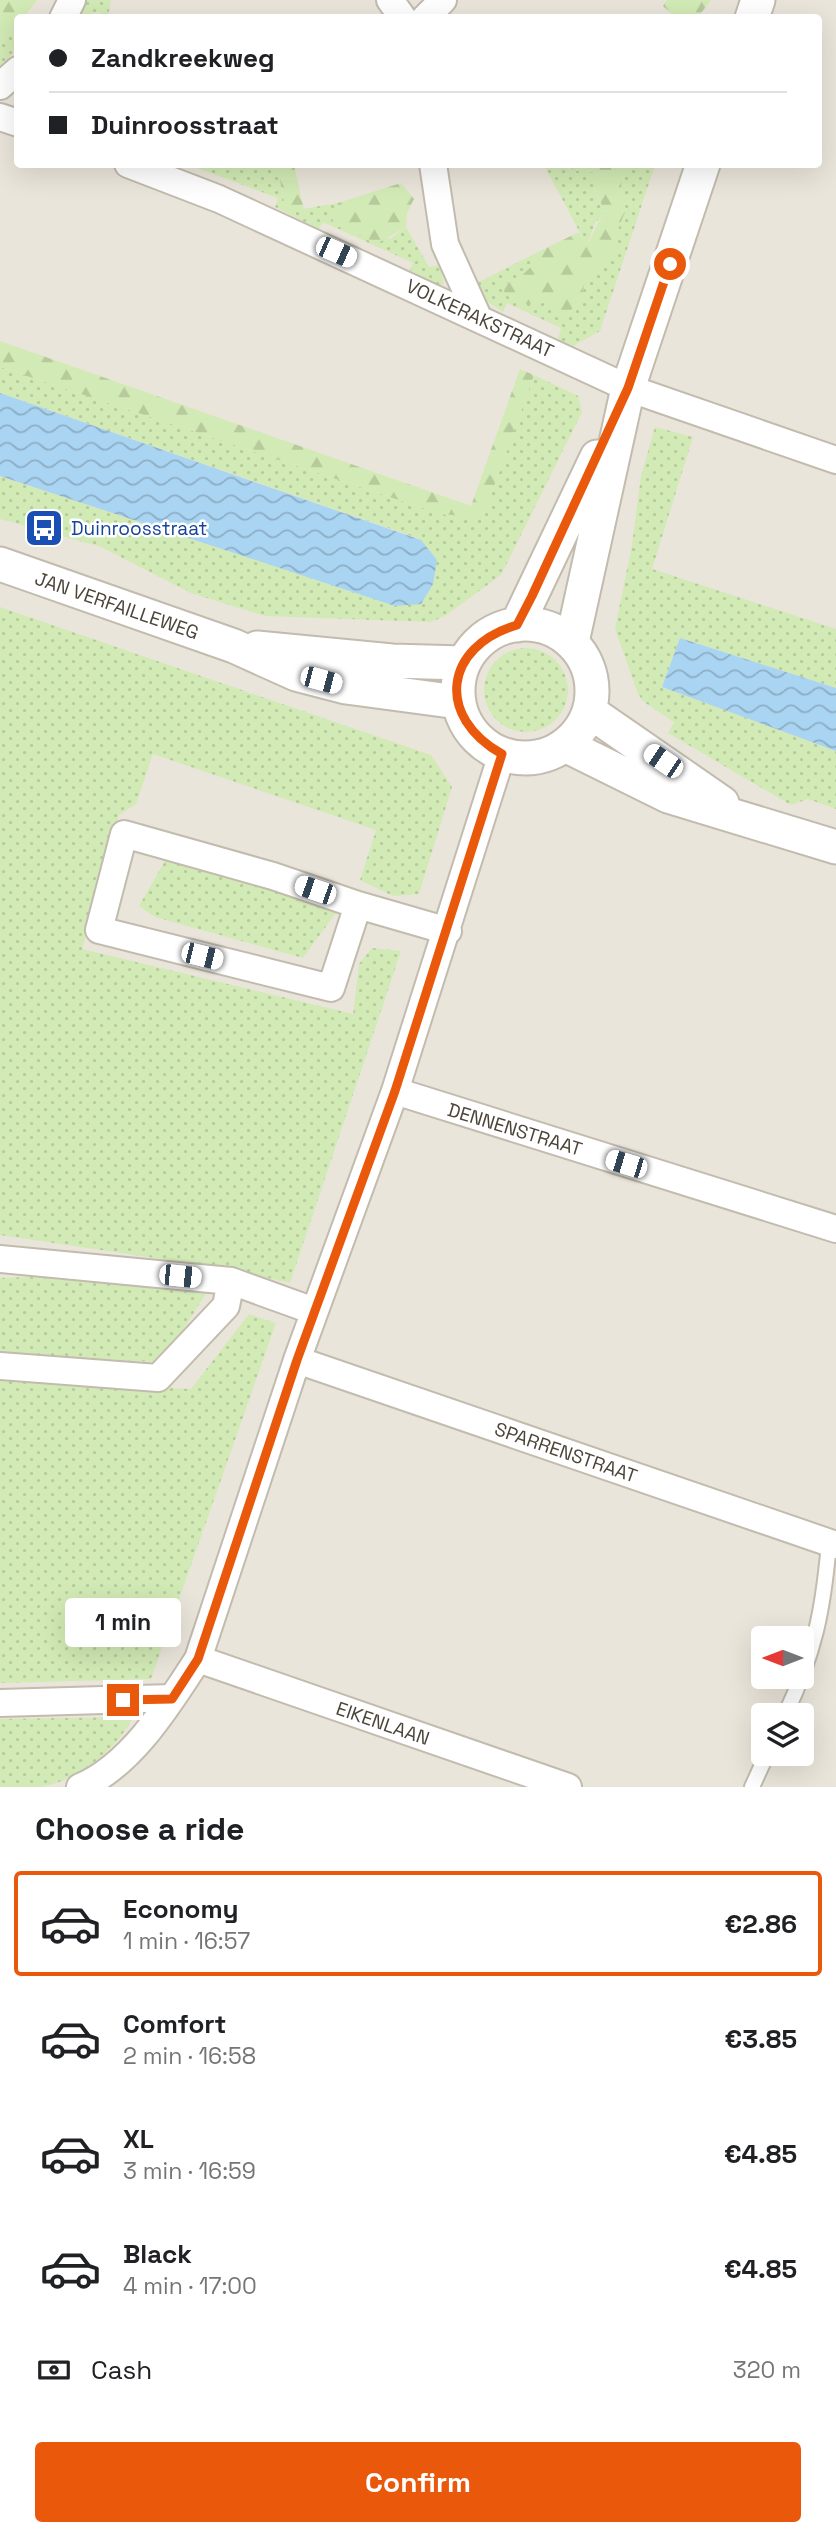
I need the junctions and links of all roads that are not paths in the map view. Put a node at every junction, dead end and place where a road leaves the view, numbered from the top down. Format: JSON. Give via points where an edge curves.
{"nodes":[{"id":1,"x":443,"y":0,"type":"edge"},
{"id":2,"x":429,"y":14,"type":"edge"},
{"id":3,"x":14,"y":74,"type":"edge"},
{"id":4,"x":0,"y":86,"type":"edge"},
{"id":5,"x":138,"y":168,"type":"edge"},
{"id":6,"x":434,"y":168,"type":"edge"},
{"id":7,"x":702,"y":168,"type":"edge"},
{"id":8,"x":477,"y":315,"type":"junction"},
{"id":9,"x":628,"y":388,"type":"junction"},
{"id":10,"x":836,"y":460,"type":"edge"},
{"id":11,"x":0,"y":564,"type":"edge"},
{"id":12,"x":517,"y":625,"type":"junction"},
{"id":13,"x":572,"y":642,"type":"junction"},
{"id":14,"x":234,"y":646,"type":"junction"},
{"id":15,"x":463,"y":663,"type":"junction"},
{"id":16,"x":458,"y":702,"type":"junction"},
{"id":17,"x":589,"y":711,"type":"junction"},
{"id":18,"x":565,"y":745,"type":"junction"},
{"id":19,"x":502,"y":754,"type":"junction"},
{"id":20,"x":739,"y":816,"type":"junction"},
{"id":21,"x":836,"y":847,"type":"edge"},
{"id":22,"x":358,"y":905,"type":"junction"},
{"id":23,"x":448,"y":931,"type":"junction"},
{"id":24,"x":395,"y":1091,"type":"junction"},
{"id":25,"x":836,"y":1229,"type":"edge"},
{"id":26,"x":0,"y":1259,"type":"edge"},
{"id":27,"x":231,"y":1281,"type":"junction"},
{"id":28,"x":314,"y":1311,"type":"junction"},
{"id":29,"x":297,"y":1360,"type":"junction"},
{"id":30,"x":0,"y":1366,"type":"edge"},
{"id":31,"x":833,"y":1544,"type":"edge"},
{"id":32,"x":198,"y":1659,"type":"junction"},
{"id":33,"x":172,"y":1699,"type":"junction"},
{"id":34,"x":0,"y":1703,"type":"edge"},
{"id":35,"x":791,"y":1703,"type":"edge"},
{"id":36,"x":761,"y":1766,"type":"edge"},
{"id":37,"x":87,"y":1786,"type":"edge"},
{"id":38,"x":568,"y":1787,"type":"edge"},
{"id":39,"x":752,"y":1787,"type":"edge"}],
"edges":[{"from":1,"to":2,"type":"street"},
{"from":3,"to":4,"type":"street"},
{"from":5,"to":8,"type":"street","name":"VOLKERAKSTRAAT","via":[[219,199]]},
{"from":6,"to":8,"type":"street","via":[[445,244]]},
{"from":7,"to":9,"type":"street"},
{"from":8,"to":9,"type":"street","name":"VOLKERAKSTRAAT"},
{"from":9,"to":10,"type":"street","name":"VOLKERAKSTRAAT"},
{"from":9,"to":12,"type":"street"},
{"from":9,"to":13,"type":"street"},
{"from":11,"to":14,"type":"street","name":"JAN VERFAILLEWEG"},
{"from":12,"to":13,"type":"street","via":[[541,626]]},
{"from":12,"to":15,"type":"street","via":[[481,640]]},
{"from":13,"to":17,"type":"street","via":[[586,659],[591,675]]},
{"from":14,"to":15,"type":"street","name":"JAN VERFAILLEWEG"},
{"from":14,"to":16,"type":"street","name":"JAN VERFAILLEWEG","via":[[296,674],[346,687]]},
{"from":15,"to":16,"type":"street"},
{"from":16,"to":19,"type":"street","via":[[469,729]]},
{"from":17,"to":18,"type":"street","via":[[583,728]]},
{"from":17,"to":20,"type":"street"},
{"from":18,"to":19,"type":"street","via":[[542,755]]},
{"from":18,"to":20,"type":"street","via":[[668,796]]},
{"from":19,"to":23,"type":"street"},
{"from":20,"to":21,"type":"street"},
{"from":22,"to":22,"type":"street","via":[[331,988],[99,930],[124,834]]},
{"from":22,"to":23,"type":"street"},
{"from":23,"to":24,"type":"street"},
{"from":24,"to":25,"type":"street","name":"DENNENSTRAAT"},
{"from":24,"to":28,"type":"street"},
{"from":26,"to":27,"type":"street"},
{"from":27,"to":28,"type":"street"},
{"from":27,"to":30,"type":"street","via":[[226,1306],[158,1378]]},
{"from":28,"to":29,"type":"street"},
{"from":29,"to":31,"type":"street","name":"SPARRENSTRAAT"},
{"from":29,"to":32,"type":"street"},
{"from":31,"to":35,"type":"lane","via":[[823,1609],[806,1670]]},
{"from":32,"to":33,"type":"street"},
{"from":32,"to":38,"type":"street","name":"EIKENLAAN"},
{"from":33,"to":34,"type":"street"},
{"from":33,"to":37,"type":"street","via":[[126,1754]]},
{"from":36,"to":39,"type":"lane"}]}
